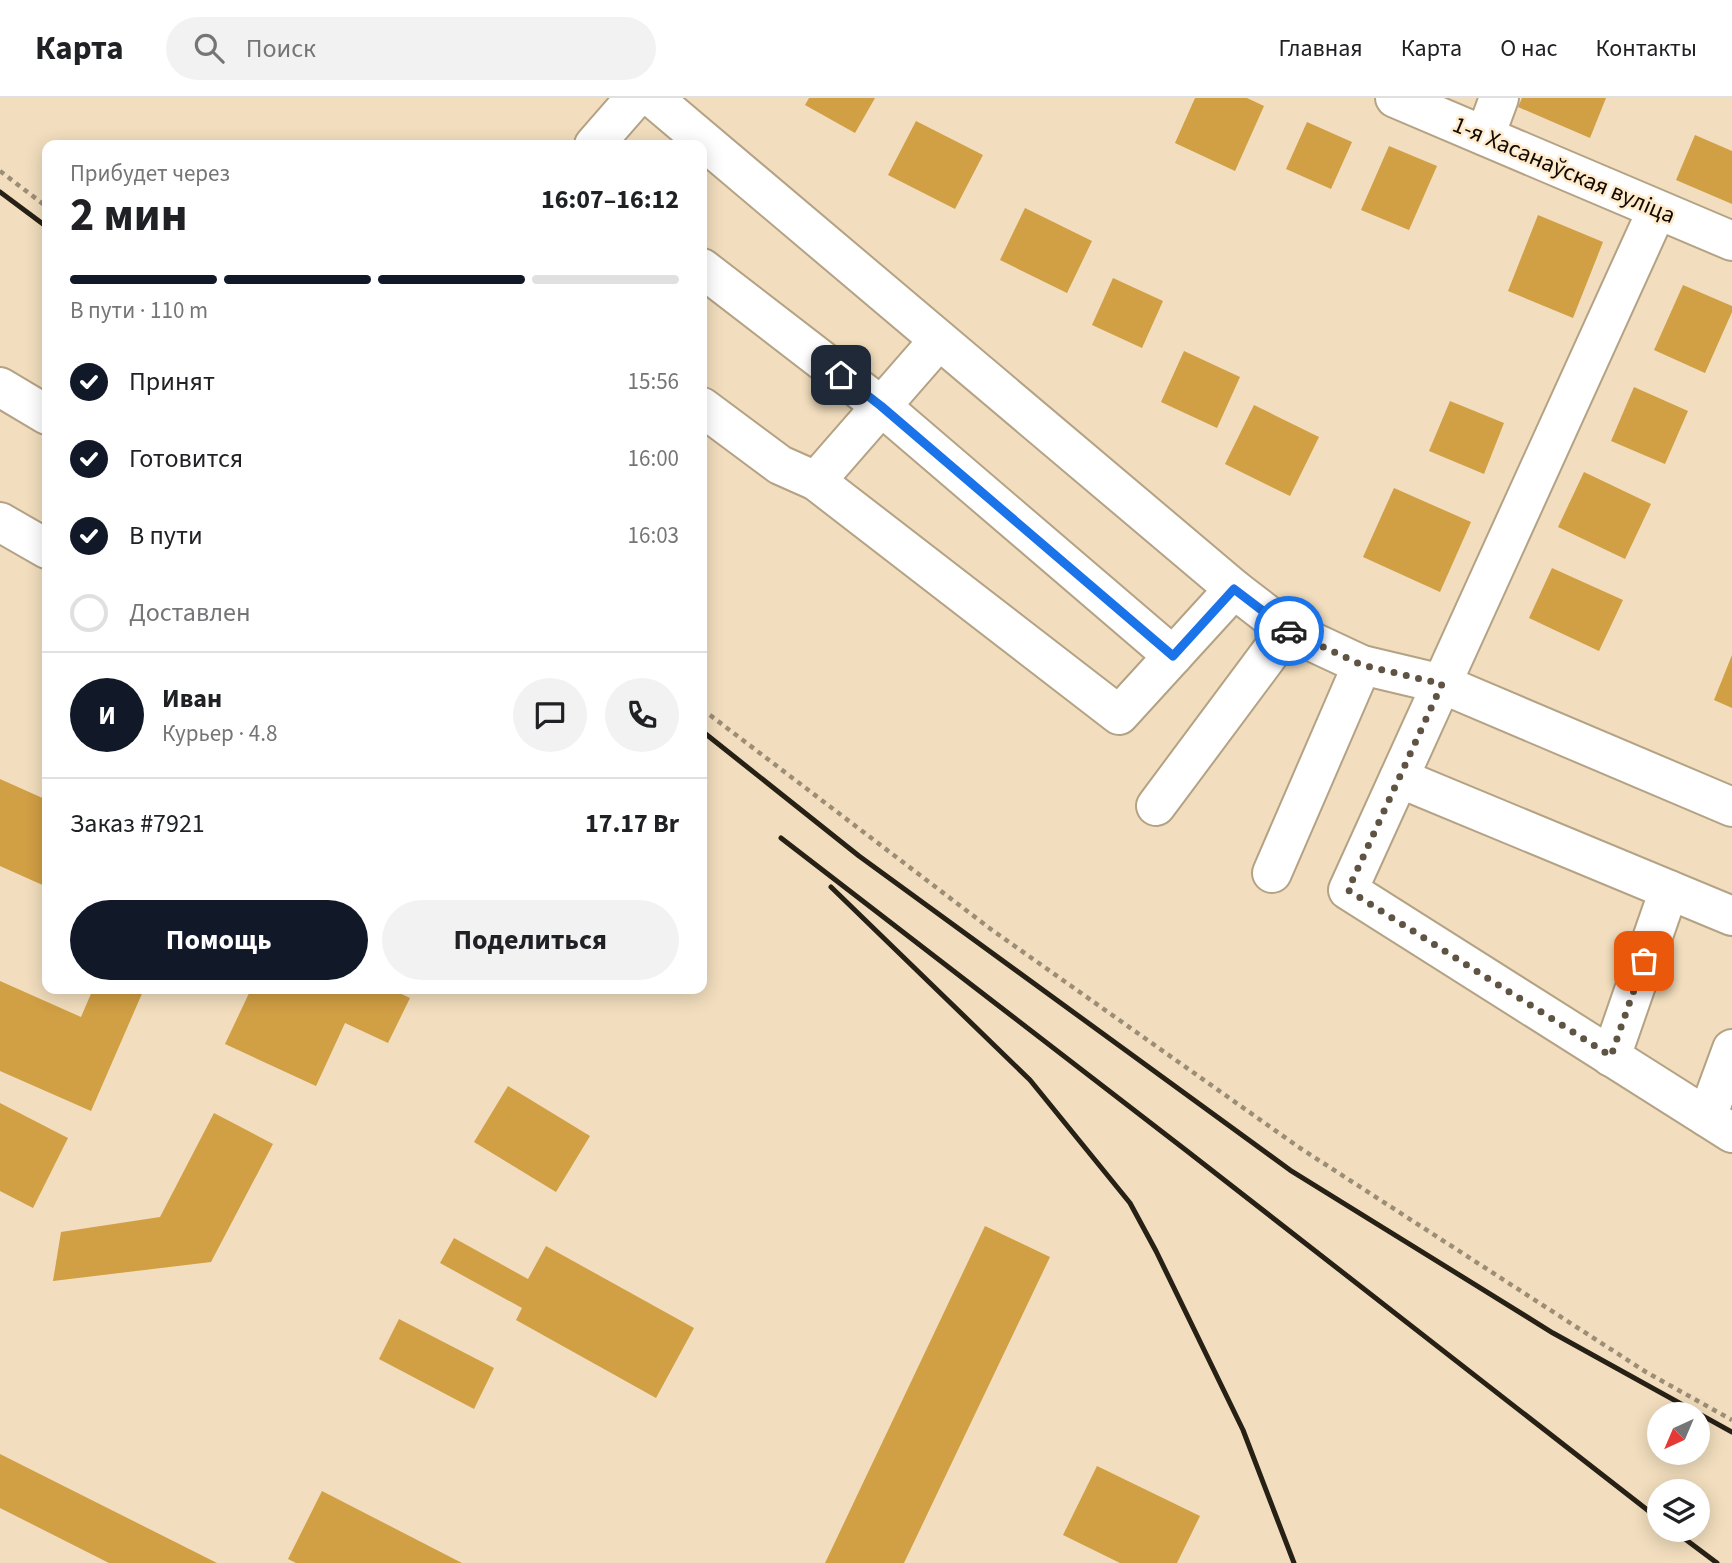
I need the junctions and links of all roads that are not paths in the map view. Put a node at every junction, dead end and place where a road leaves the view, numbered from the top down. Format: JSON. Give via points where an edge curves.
{"nodes":[{"id":1,"x":635,"y":98,"type":"edge"},
{"id":2,"x":653,"y":98,"type":"edge"},
{"id":3,"x":1395,"y":98,"type":"edge"},
{"id":4,"x":1499,"y":98,"type":"edge"},
{"id":5,"x":1485,"y":136,"type":"junction"},
{"id":6,"x":598,"y":140,"type":"edge"},
{"id":7,"x":703,"y":140,"type":"edge"},
{"id":8,"x":707,"y":144,"type":"edge"},
{"id":9,"x":1657,"y":210,"type":"junction"},
{"id":10,"x":1732,"y":242,"type":"edge"},
{"id":11,"x":707,"y":272,"type":"edge"},
{"id":12,"x":939,"y":340,"type":"junction"},
{"id":13,"x":0,"y":387,"type":"edge"},
{"id":14,"x":881,"y":406,"type":"junction"},
{"id":15,"x":707,"y":411,"type":"edge"},
{"id":16,"x":42,"y":412,"type":"edge"},
{"id":17,"x":816,"y":481,"type":"junction"},
{"id":18,"x":0,"y":522,"type":"edge"},
{"id":19,"x":42,"y":546,"type":"edge"},
{"id":20,"x":1234,"y":589,"type":"junction"},
{"id":21,"x":1287,"y":630,"type":"junction"},
{"id":22,"x":1173,"y":656,"type":"junction"},
{"id":23,"x":1362,"y":665,"type":"junction"},
{"id":24,"x":1442,"y":684,"type":"junction"},
{"id":25,"x":1399,"y":778,"type":"junction"},
{"id":26,"x":1156,"y":806,"type":"dead end"},
{"id":27,"x":1732,"y":807,"type":"edge"},
{"id":28,"x":1272,"y":873,"type":"dead end"},
{"id":29,"x":1669,"y":890,"type":"junction"},
{"id":30,"x":1732,"y":916,"type":"edge"},
{"id":31,"x":1732,"y":1049,"type":"edge"},
{"id":32,"x":1611,"y":1056,"type":"junction"},
{"id":33,"x":1719,"y":1125,"type":"edge"}],
"edges":[{"from":1,"to":6,"type":"street"},
{"from":2,"to":7,"type":"street"},
{"from":3,"to":5,"type":"street","name":"1-я Хасанаўская вуліца"},
{"from":4,"to":5,"type":"street"},
{"from":5,"to":9,"type":"street","name":"1-я Хасанаўская вуліца"},
{"from":8,"to":12,"type":"street"},
{"from":9,"to":10,"type":"street","name":"1-я Хасанаўская вуліца"},
{"from":9,"to":24,"type":"street"},
{"from":11,"to":14,"type":"street"},
{"from":12,"to":14,"type":"street"},
{"from":12,"to":20,"type":"street"},
{"from":13,"to":16,"type":"street"},
{"from":14,"to":17,"type":"street"},
{"from":14,"to":22,"type":"street"},
{"from":15,"to":17,"type":"street","via":[[780,465]]},
{"from":17,"to":22,"type":"street","via":[[1119,715]]},
{"from":18,"to":19,"type":"street"},
{"from":20,"to":21,"type":"street"},
{"from":20,"to":22,"type":"street"},
{"from":21,"to":23,"type":"street"},
{"from":21,"to":26,"type":"street"},
{"from":23,"to":24,"type":"street"},
{"from":23,"to":28,"type":"street"},
{"from":24,"to":25,"type":"street"},
{"from":24,"to":27,"type":"street"},
{"from":25,"to":29,"type":"street"},
{"from":25,"to":32,"type":"street","via":[[1348,890]]},
{"from":29,"to":30,"type":"street"},
{"from":29,"to":32,"type":"street"},
{"from":31,"to":33,"type":"street"},
{"from":32,"to":33,"type":"street"}]}
